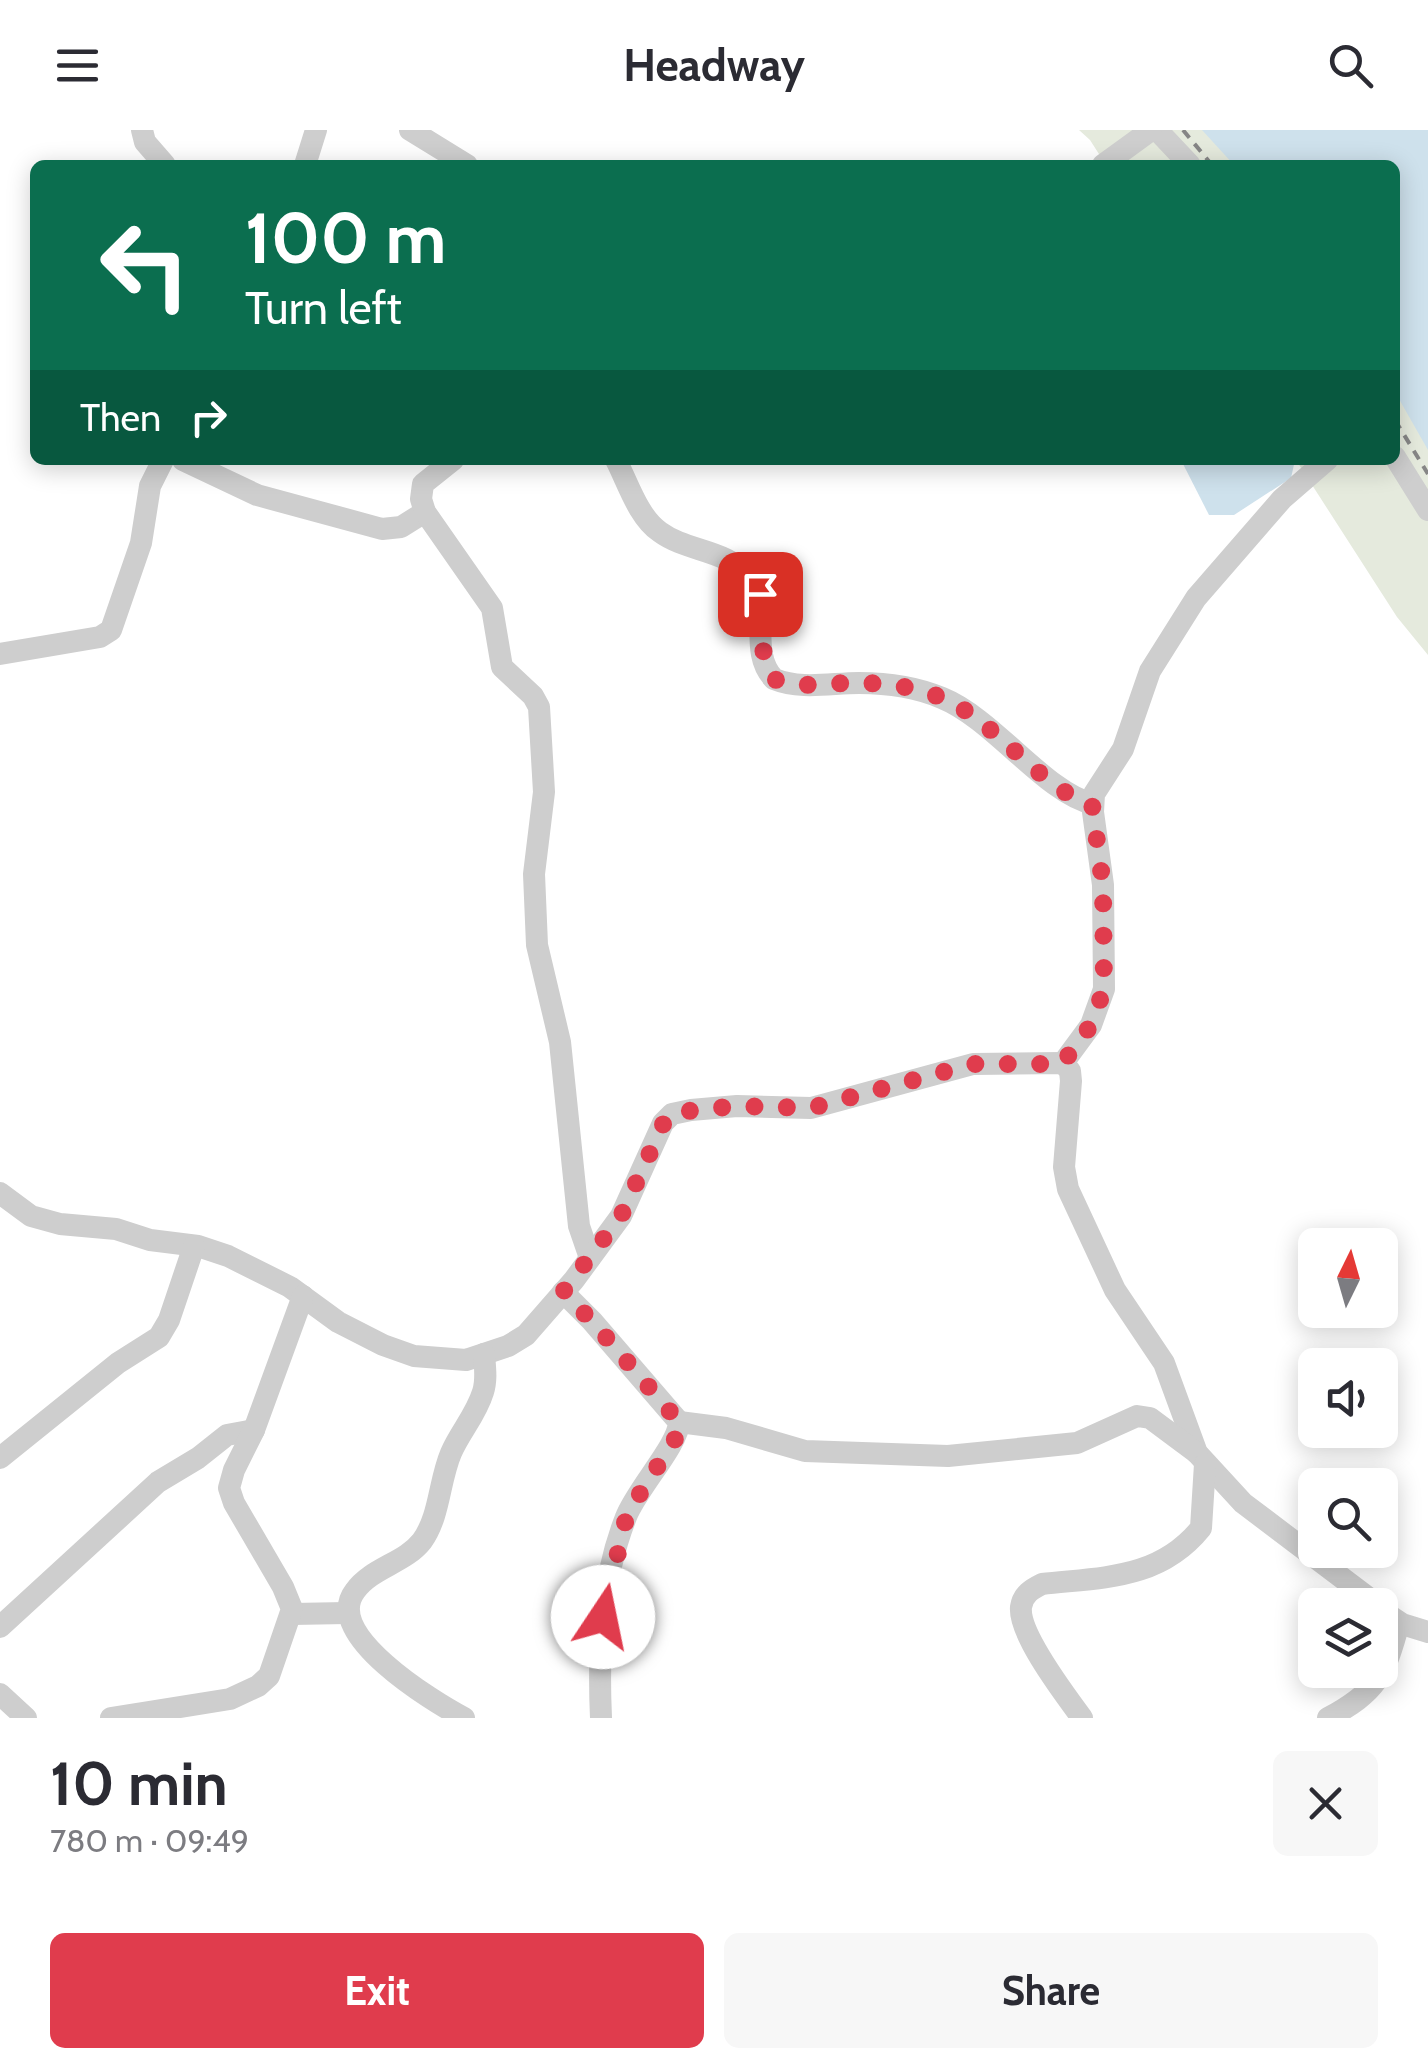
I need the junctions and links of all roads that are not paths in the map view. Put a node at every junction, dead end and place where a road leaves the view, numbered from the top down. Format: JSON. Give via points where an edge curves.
{"nodes":[{"id":1,"x":142,"y":130,"type":"edge"},
{"id":2,"x":316,"y":130,"type":"edge"},
{"id":3,"x":410,"y":130,"type":"edge"},
{"id":4,"x":1154,"y":130,"type":"edge"},
{"id":5,"x":160,"y":160,"type":"edge"},
{"id":6,"x":306,"y":160,"type":"edge"},
{"id":7,"x":459,"y":160,"type":"edge"},
{"id":8,"x":1110,"y":160,"type":"edge"},
{"id":9,"x":1185,"y":160,"type":"edge"},
{"id":10,"x":160,"y":465,"type":"edge"},
{"id":11,"x":193,"y":465,"type":"edge"},
{"id":12,"x":447,"y":465,"type":"edge"},
{"id":13,"x":619,"y":465,"type":"edge"},
{"id":14,"x":1321,"y":465,"type":"edge"},
{"id":15,"x":1400,"y":465,"type":"edge"},
{"id":16,"x":1428,"y":510,"type":"edge"},
{"id":17,"x":425,"y":512,"type":"junction"},
{"id":18,"x":0,"y":654,"type":"edge"},
{"id":19,"x":1092,"y":804,"type":"junction"},
{"id":20,"x":1062,"y":1064,"type":"junction"},
{"id":21,"x":0,"y":1193,"type":"edge"},
{"id":22,"x":194,"y":1246,"type":"junction"},
{"id":23,"x":590,"y":1258,"type":"junction"},
{"id":24,"x":563,"y":1292,"type":"junction"},
{"id":25,"x":303,"y":1296,"type":"junction"},
{"id":26,"x":484,"y":1354,"type":"junction"},
{"id":27,"x":679,"y":1422,"type":"junction"},
{"id":28,"x":254,"y":1430,"type":"junction"},
{"id":29,"x":0,"y":1458,"type":"edge"},
{"id":30,"x":1201,"y":1459,"type":"junction"},
{"id":31,"x":1355,"y":1588,"type":"edge"},
{"id":32,"x":346,"y":1613,"type":"junction"},
{"id":33,"x":292,"y":1614,"type":"junction"},
{"id":34,"x":1399,"y":1622,"type":"joint"},
{"id":35,"x":0,"y":1627,"type":"edge"},
{"id":36,"x":1428,"y":1632,"type":"edge"},
{"id":37,"x":0,"y":1694,"type":"edge"},
{"id":38,"x":26,"y":1718,"type":"edge"},
{"id":39,"x":111,"y":1718,"type":"edge"},
{"id":40,"x":464,"y":1718,"type":"edge"},
{"id":41,"x":600,"y":1718,"type":"edge"},
{"id":42,"x":1082,"y":1718,"type":"edge"},
{"id":43,"x":1328,"y":1718,"type":"edge"}],
"edges":[{"from":1,"to":5,"type":"street"},
{"from":2,"to":6,"type":"street"},
{"from":3,"to":7,"type":"street"},
{"from":4,"to":8,"type":"street"},
{"from":4,"to":9,"type":"street"},
{"from":10,"to":18,"type":"street","via":[[111,630]]},
{"from":11,"to":17,"type":"street","via":[[256,495],[382,529],[401,527]]},
{"from":12,"to":17,"type":"street","via":[[424,484]]},
{"from":13,"to":19,"type":"street","via":[[656,530],[731,561],[752,580],[761,602],[764,660],[774,679],[886,684],[945,699]]},
{"from":14,"to":19,"type":"street","via":[[1282,499],[1196,598],[1150,671],[1123,749]]},
{"from":15,"to":16,"type":"street"},
{"from":17,"to":23,"type":"street","via":[[492,608],[502,667],[540,707],[544,792],[534,874],[537,944],[560,1042],[579,1226]]},
{"from":19,"to":20,"type":"street","via":[[1103,885],[1104,989],[1091,1025]]},
{"from":20,"to":23,"type":"street","via":[[956,1067],[811,1108],[736,1106],[672,1114],[621,1216]]},
{"from":20,"to":30,"type":"street","via":[[1071,1081],[1068,1189],[1114,1290],[1164,1363]]},
{"from":21,"to":22,"type":"street","via":[[20,1210],[60,1224]]},
{"from":22,"to":25,"type":"street","via":[[261,1270]]},
{"from":22,"to":29,"type":"street","via":[[159,1337]]},
{"from":23,"to":24,"type":"street"},
{"from":24,"to":26,"type":"street","via":[[526,1335]]},
{"from":24,"to":27,"type":"street"},
{"from":25,"to":26,"type":"street","via":[[338,1322],[414,1356],[451,1361]]},
{"from":25,"to":28,"type":"street"},
{"from":26,"to":32,"type":"street","via":[[484,1388],[451,1453],[429,1530],[414,1549],[363,1582]]},
{"from":27,"to":30,"type":"street","via":[[805,1451],[948,1456],[1077,1444],[1137,1416],[1150,1418]]},
{"from":27,"to":41,"type":"street","via":[[619,1536],[599,1645]]},
{"from":28,"to":33,"type":"street","via":[[230,1492]]},
{"from":28,"to":35,"type":"street","via":[[226,1435],[158,1482]]},
{"from":30,"to":31,"type":"street","via":[[1243,1503]]},
{"from":30,"to":42,"type":"street","via":[[1200,1528],[1163,1561],[1134,1572],[1042,1584],[1023,1600],[1021,1612],[1042,1660]]},
{"from":32,"to":33,"type":"street"},
{"from":32,"to":40,"type":"street","via":[[390,1668]]},
{"from":33,"to":39,"type":"street","via":[[268,1678],[245,1693]]},
{"from":34,"to":36,"type":"street"},
{"from":34,"to":43,"type":"street","via":[[1374,1688]]},
{"from":37,"to":38,"type":"street"}]}
